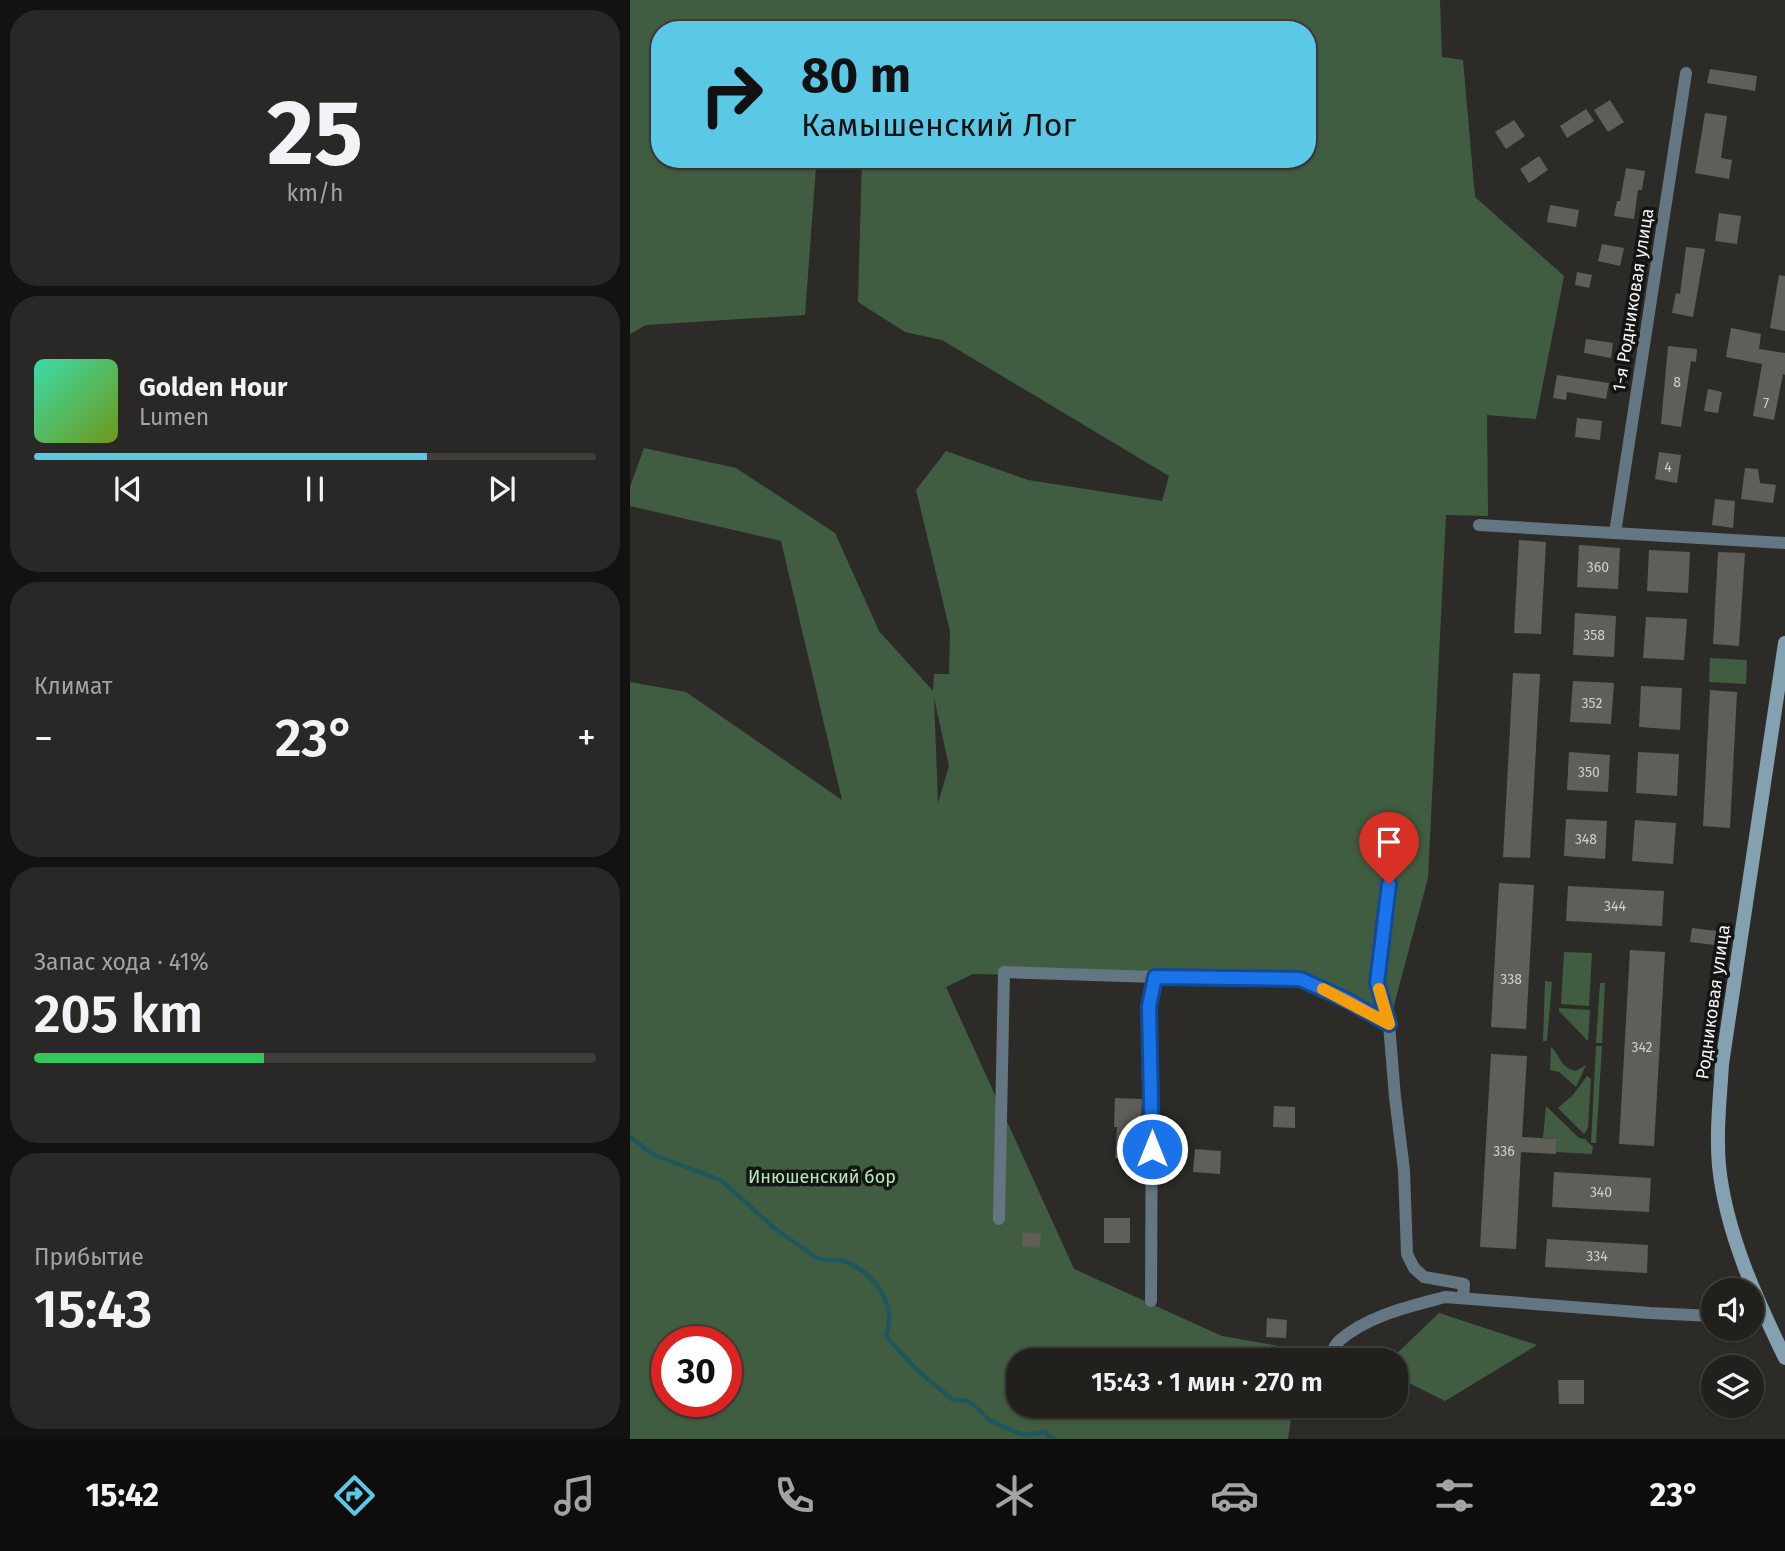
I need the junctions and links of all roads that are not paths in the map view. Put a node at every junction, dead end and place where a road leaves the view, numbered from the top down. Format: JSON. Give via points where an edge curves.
{"nodes":[{"id":1,"x":1686,"y":72,"type":"dead end"},
{"id":2,"x":1479,"y":525,"type":"dead end"},
{"id":3,"x":1615,"y":533,"type":"junction"},
{"id":4,"x":1785,"y":543,"type":"edge"},
{"id":5,"x":1785,"y":643,"type":"edge"},
{"id":6,"x":1782,"y":683,"type":"edge"},
{"id":7,"x":1389,"y":884,"type":"dead end"},
{"id":8,"x":1155,"y":977,"type":"junction"},
{"id":9,"x":1389,"y":1024,"type":"junction"},
{"id":10,"x":999,"y":1219,"type":"dead end"},
{"id":11,"x":1747,"y":1278,"type":"edge"},
{"id":12,"x":1463,"y":1298,"type":"junction"},
{"id":13,"x":1151,"y":1301,"type":"dead end"},
{"id":14,"x":1701,"y":1315,"type":"edge"},
{"id":15,"x":1764,"y":1325,"type":"edge"},
{"id":16,"x":1334,"y":1348,"type":"edge"},
{"id":17,"x":1785,"y":1358,"type":"edge"}],
"edges":[{"from":1,"to":3,"type":"street","name":"1-я Родниковая улица"},
{"from":2,"to":3,"type":"street"},
{"from":3,"to":4,"type":"street"},
{"from":5,"to":6,"type":"street","name":"Родниковая улица"},
{"from":6,"to":11,"type":"street","name":"Родниковая улица","via":[[1722,1064],[1718,1119],[1719,1166]]},
{"from":7,"to":9,"type":"street","via":[[1377,983]]},
{"from":8,"to":9,"type":"street","via":[[1300,979]]},
{"from":8,"to":10,"type":"street","via":[[1004,972]]},
{"from":8,"to":13,"type":"street","via":[[1149,1006]]},
{"from":9,"to":12,"type":"street","via":[[1404,1170],[1407,1254],[1424,1277],[1464,1283]]},
{"from":12,"to":14,"type":"street"},
{"from":12,"to":16,"type":"street","via":[[1445,1297],[1415,1305],[1354,1329]]},
{"from":15,"to":17,"type":"street","name":"Родниковая улица"}]}
